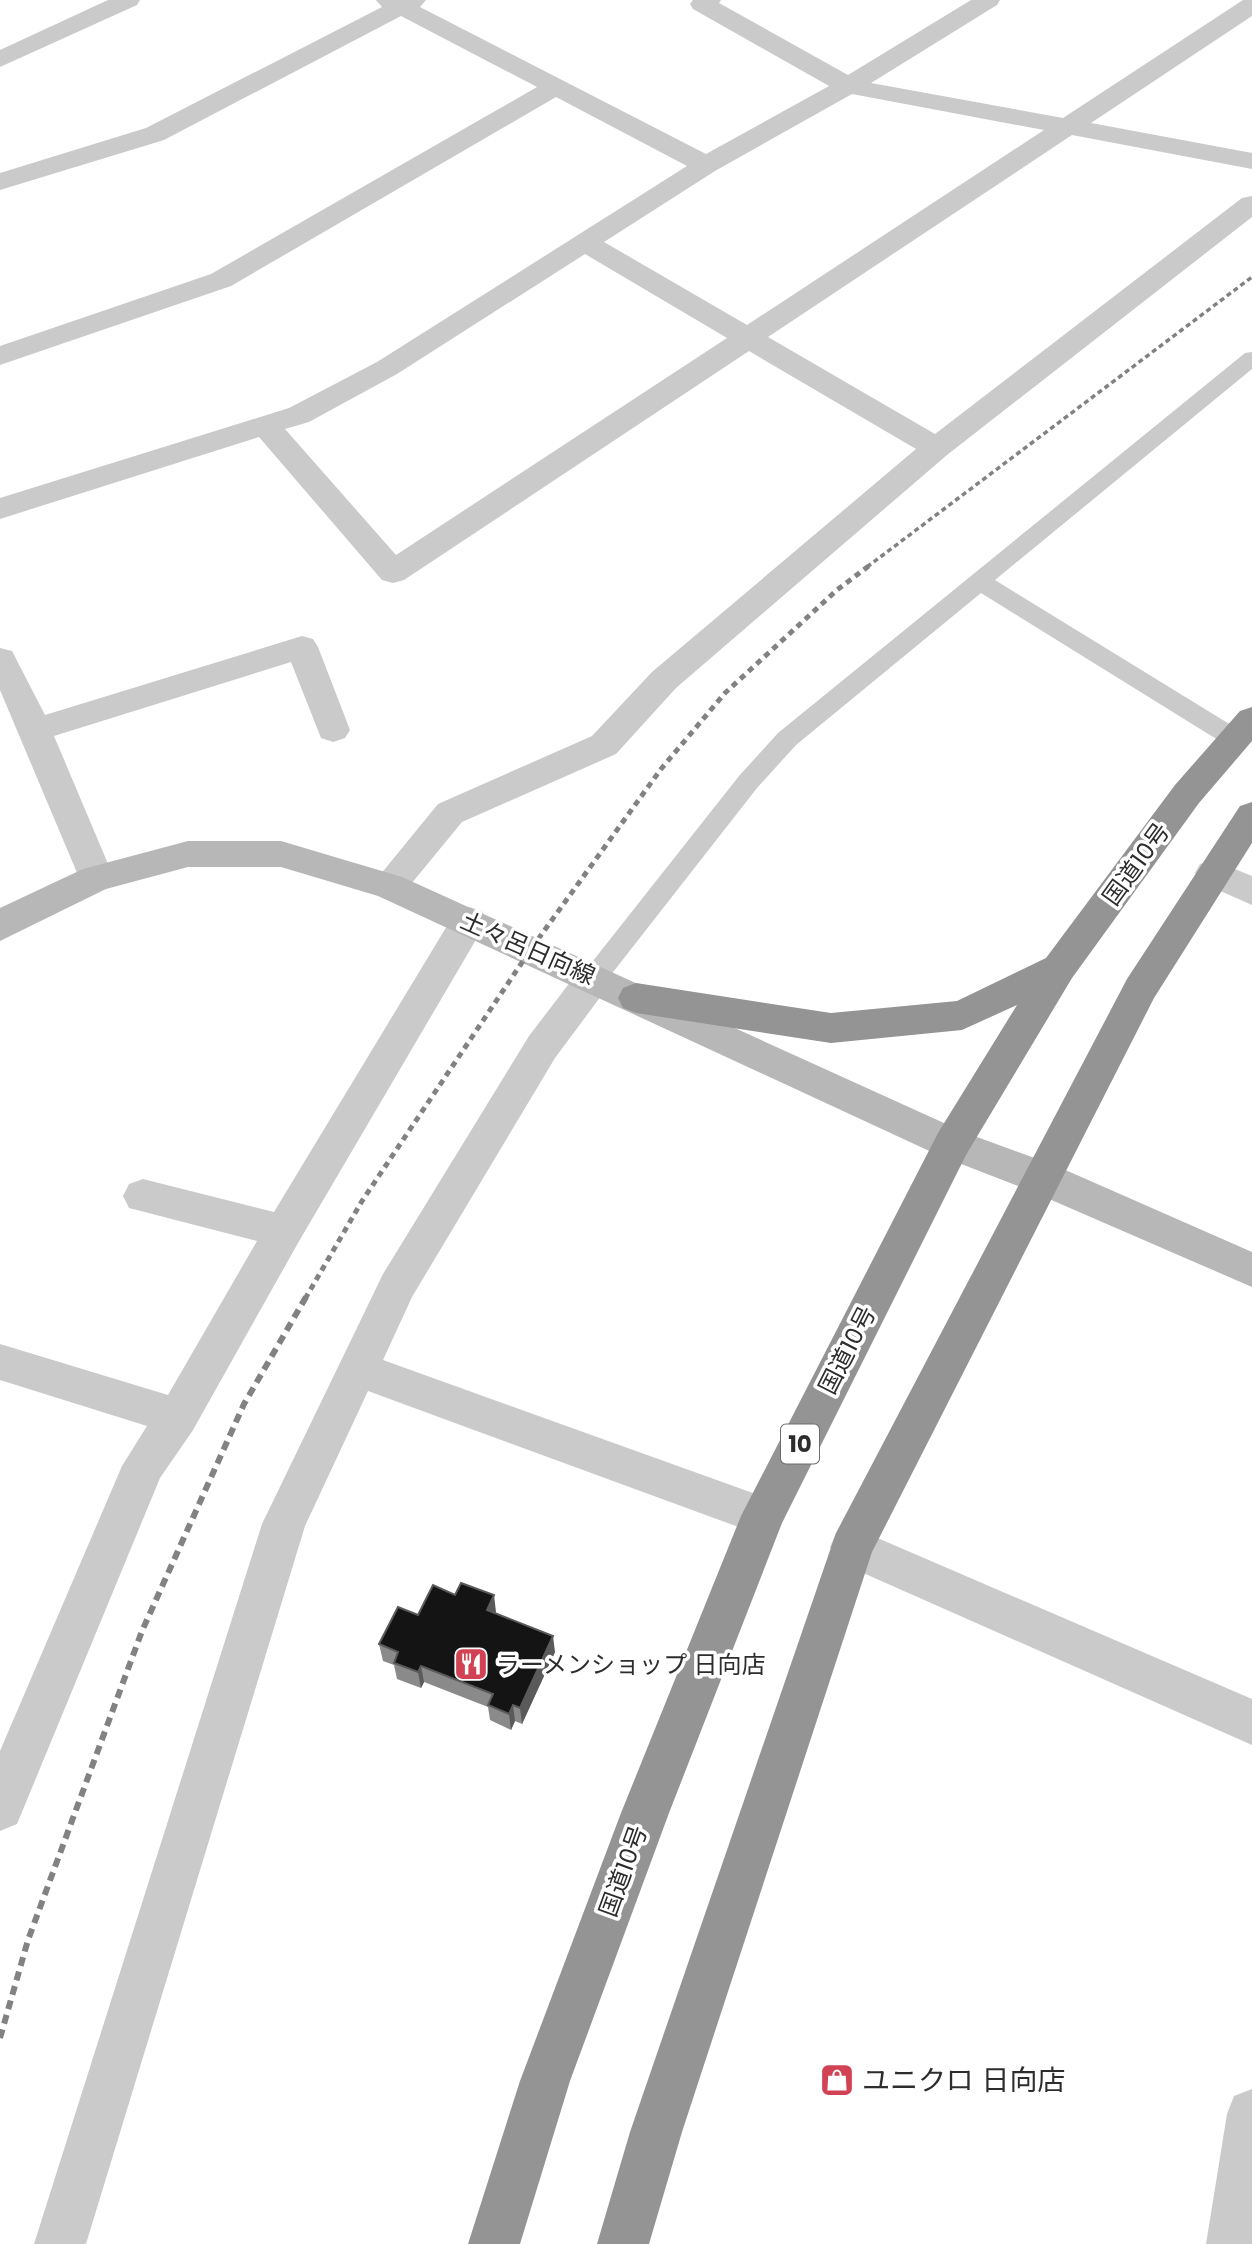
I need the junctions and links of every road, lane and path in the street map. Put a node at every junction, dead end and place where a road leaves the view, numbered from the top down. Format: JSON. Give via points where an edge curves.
{"nodes":[{"id":1,"x":709,"y":0,"type":"edge"},
{"id":2,"x":988,"y":0,"type":"edge"},
{"id":3,"x":123,"y":1,"type":"edge"},
{"id":4,"x":401,"y":2,"type":"edge"},
{"id":5,"x":1252,"y":5,"type":"edge"},
{"id":6,"x":0,"y":59,"type":"edge"},
{"id":7,"x":848,"y":86,"type":"junction"},
{"id":8,"x":556,"y":87,"type":"junction"},
{"id":9,"x":1069,"y":126,"type":"junction"},
{"id":10,"x":1252,"y":161,"type":"edge"},
{"id":11,"x":706,"y":165,"type":"junction"},
{"id":12,"x":0,"y":182,"type":"edge"},
{"id":13,"x":1252,"y":204,"type":"edge"},
{"id":14,"x":586,"y":243,"type":"junction"},
{"id":15,"x":748,"y":340,"type":"junction"},
{"id":16,"x":0,"y":356,"type":"edge"},
{"id":17,"x":1252,"y":358,"type":"edge"},
{"id":18,"x":265,"y":425,"type":"junction"},
{"id":19,"x":936,"y":449,"type":"junction"},
{"id":20,"x":0,"y":509,"type":"edge"},
{"id":21,"x":979,"y":581,"type":"junction"},
{"id":22,"x":0,"y":659,"type":"edge"},
{"id":23,"x":10,"y":703,"type":"edge"},
{"id":24,"x":1244,"y":729,"type":"edge"},
{"id":25,"x":34,"y":730,"type":"junction"},
{"id":26,"x":333,"y":730,"type":"dead end"},
{"id":27,"x":1252,"y":815,"type":"edge"},
{"id":28,"x":1213,"y":873,"type":"junction"},
{"id":29,"x":96,"y":877,"type":"junction"},
{"id":30,"x":389,"y":886,"type":"junction"},
{"id":31,"x":1252,"y":892,"type":"edge"},
{"id":32,"x":469,"y":921,"type":"junction"},
{"id":33,"x":0,"y":927,"type":"edge"},
{"id":34,"x":1059,"y":968,"type":"junction"},
{"id":35,"x":594,"y":978,"type":"junction"},
{"id":36,"x":636,"y":998,"type":"junction"},
{"id":37,"x":952,"y":1144,"type":"junction"},
{"id":38,"x":1041,"y":1177,"type":"junction"},
{"id":39,"x":143,"y":1196,"type":"dead end"},
{"id":40,"x":284,"y":1231,"type":"junction"},
{"id":41,"x":1252,"y":1270,"type":"edge"},
{"id":42,"x":0,"y":1362,"type":"edge"},
{"id":43,"x":358,"y":1369,"type":"junction"},
{"id":44,"x":178,"y":1417,"type":"junction"},
{"id":45,"x":763,"y":1517,"type":"junction"},
{"id":46,"x":852,"y":1547,"type":"junction"},
{"id":47,"x":1252,"y":1722,"type":"edge"},
{"id":48,"x":0,"y":1807,"type":"edge"},
{"id":49,"x":1252,"y":2114,"type":"edge"},
{"id":50,"x":60,"y":2244,"type":"edge"},
{"id":51,"x":494,"y":2244,"type":"edge"},
{"id":52,"x":623,"y":2244,"type":"edge"},
{"id":53,"x":1232,"y":2244,"type":"edge"}],
"edges":[{"from":1,"to":7,"type":"street","via":[[702,4]]},
{"from":2,"to":7,"type":"street"},
{"from":3,"to":6,"type":"street"},
{"from":4,"to":8,"type":"street"},
{"from":4,"to":12,"type":"street","via":[[155,134]]},
{"from":5,"to":9,"type":"street"},
{"from":7,"to":9,"type":"street"},
{"from":7,"to":11,"type":"street"},
{"from":8,"to":11,"type":"street"},
{"from":8,"to":16,"type":"street","via":[[221,280]]},
{"from":9,"to":10,"type":"street"},
{"from":9,"to":15,"type":"street"},
{"from":11,"to":14,"type":"street"},
{"from":13,"to":19,"type":"street"},
{"from":14,"to":15,"type":"street"},
{"from":14,"to":18,"type":"street","via":[[387,368],[299,415]]},
{"from":15,"to":18,"type":"street","via":[[393,572]]},
{"from":15,"to":19,"type":"street"},
{"from":17,"to":21,"type":"lane"},
{"from":18,"to":20,"type":"street"},
{"from":19,"to":30,"type":"street","via":[[664,680],[604,746],[450,813]]},
{"from":21,"to":24,"type":"lane"},
{"from":21,"to":35,"type":"lane","via":[[787,739]]},
{"from":22,"to":23,"type":"street"},
{"from":23,"to":25,"type":"street"},
{"from":24,"to":34,"type":"highway","name":"国道10号","number":"10","via":[[1187,794]]},
{"from":25,"to":26,"type":"street","via":[[302,648]]},
{"from":25,"to":29,"type":"street"},
{"from":27,"to":28,"type":"highway"},
{"from":28,"to":31,"type":"street"},
{"from":28,"to":38,"type":"highway","via":[[1140,989]]},
{"from":29,"to":30,"type":"main road","name":"土々呂日向線","via":[[187,854],[281,854]]},
{"from":29,"to":33,"type":"main road","name":"土々呂日向線"},
{"from":30,"to":32,"type":"main road","name":"土々呂日向線"},
{"from":32,"to":35,"type":"main road","name":"土々呂日向線"},
{"from":32,"to":40,"type":"street"},
{"from":34,"to":36,"type":"highway","via":[[962,1015],[831,1028]]},
{"from":34,"to":37,"type":"highway","name":"国道10号","number":"10"},
{"from":35,"to":36,"type":"main road","name":"土々呂日向線"},
{"from":35,"to":43,"type":"street","via":[[542,1047],[397,1286]]},
{"from":36,"to":37,"type":"main road","name":"土々呂日向線"},
{"from":37,"to":38,"type":"main road","name":"土々呂日向線"},
{"from":37,"to":45,"type":"highway","name":"国道10号","number":"10"},
{"from":38,"to":41,"type":"main road","name":"土々呂日向線"},
{"from":38,"to":46,"type":"highway"},
{"from":39,"to":40,"type":"street"},
{"from":40,"to":44,"type":"street"},
{"from":42,"to":44,"type":"street"},
{"from":43,"to":45,"type":"street"},
{"from":43,"to":50,"type":"street","via":[[284,1524]]},
{"from":44,"to":48,"type":"street","via":[[143,1466]]},
{"from":45,"to":51,"type":"highway","name":"国道10号","number":"10","via":[[545,2081]]},
{"from":46,"to":47,"type":"street"},
{"from":46,"to":52,"type":"highway","via":[[656,2132]]},
{"from":49,"to":53,"type":"street"}]}
